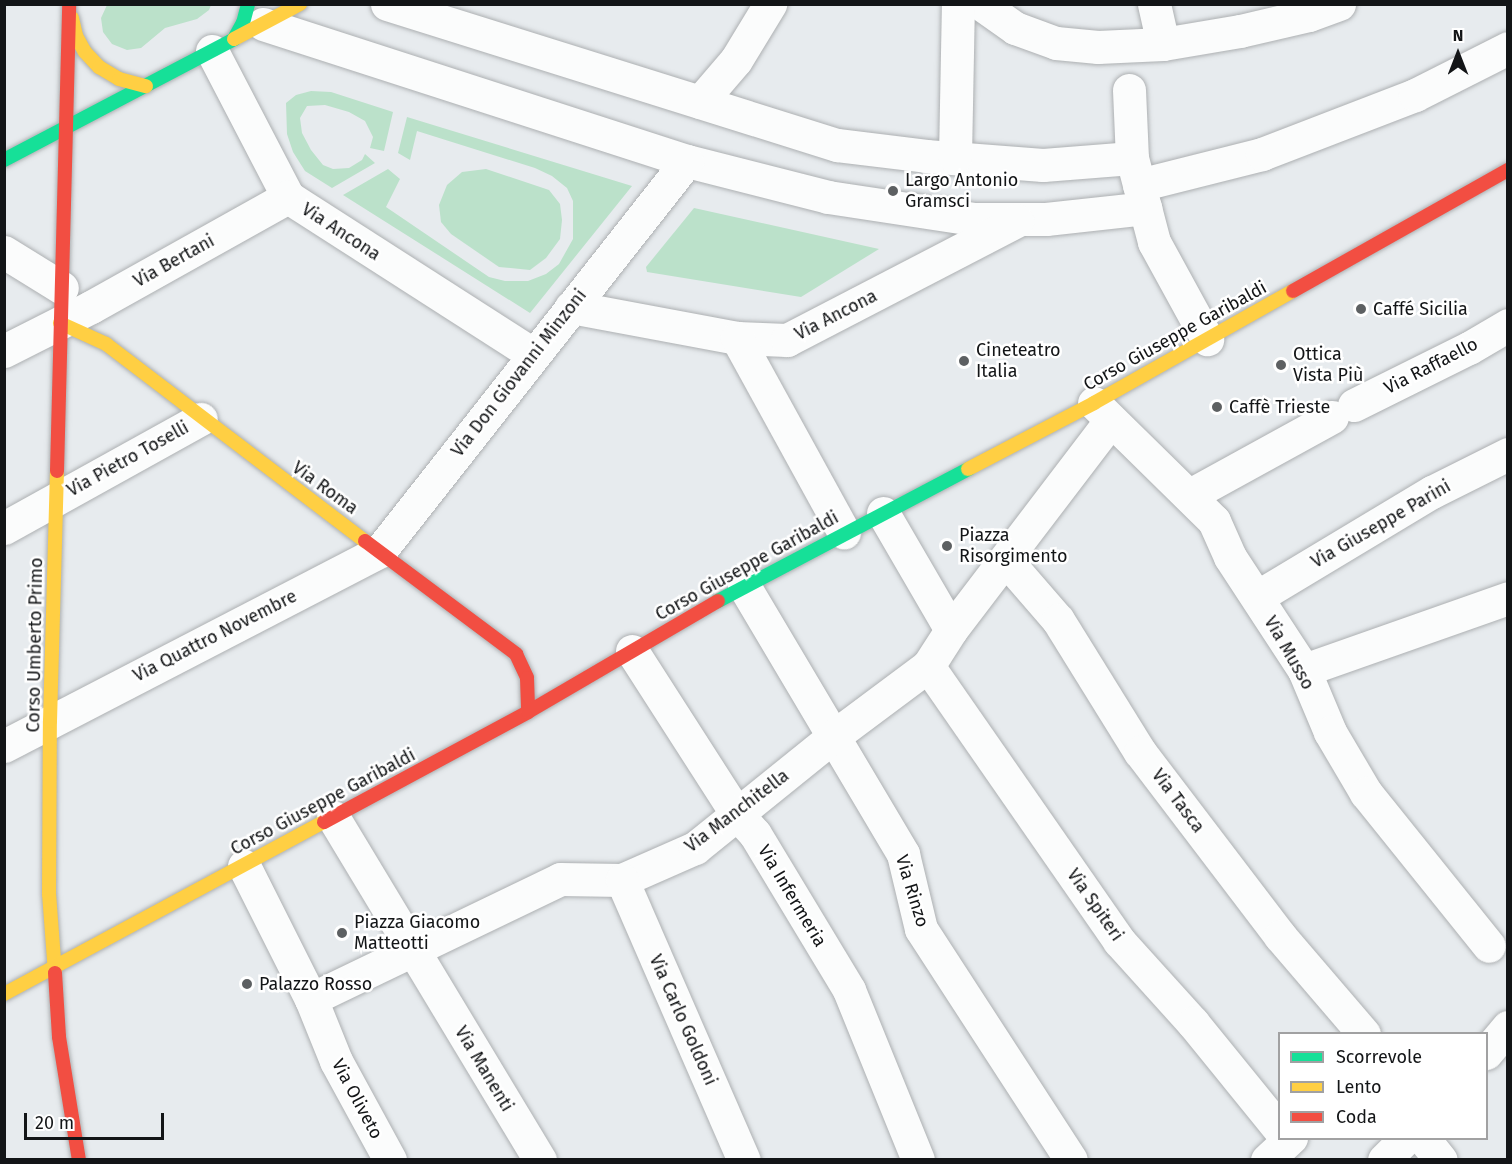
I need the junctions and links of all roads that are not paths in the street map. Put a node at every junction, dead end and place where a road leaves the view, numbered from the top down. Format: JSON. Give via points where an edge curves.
{"nodes":[{"id":1,"x":300,"y":4,"type":"edge"},
{"id":2,"x":387,"y":4,"type":"edge"},
{"id":3,"x":958,"y":4,"type":"edge"},
{"id":4,"x":981,"y":4,"type":"edge"},
{"id":5,"x":1154,"y":4,"type":"edge"},
{"id":6,"x":1339,"y":4,"type":"edge"},
{"id":7,"x":69,"y":6,"type":"edge"},
{"id":8,"x":766,"y":6,"type":"edge"},
{"id":9,"x":256,"y":14,"type":"edge"},
{"id":10,"x":1163,"y":44,"type":"junction"},
{"id":11,"x":223,"y":45,"type":"junction"},
{"id":12,"x":1508,"y":48,"type":"edge"},
{"id":13,"x":146,"y":86,"type":"junction"},
{"id":14,"x":1129,"y":90,"type":"dead end"},
{"id":15,"x":700,"y":102,"type":"junction"},
{"id":16,"x":66,"y":130,"type":"junction"},
{"id":17,"x":955,"y":157,"type":"junction"},
{"id":18,"x":4,"y":160,"type":"edge"},
{"id":19,"x":687,"y":161,"type":"junction"},
{"id":20,"x":1508,"y":171,"type":"edge"},
{"id":21,"x":1139,"y":184,"type":"junction"},
{"id":22,"x":288,"y":197,"type":"junction"},
{"id":23,"x":1021,"y":219,"type":"junction"},
{"id":24,"x":4,"y":252,"type":"edge"},
{"id":25,"x":62,"y":288,"type":"junction"},
{"id":26,"x":571,"y":307,"type":"junction"},
{"id":27,"x":60,"y":322,"type":"junction"},
{"id":28,"x":1508,"y":325,"type":"edge"},
{"id":29,"x":737,"y":338,"type":"junction"},
{"id":30,"x":1207,"y":339,"type":"junction"},
{"id":31,"x":4,"y":351,"type":"edge"},
{"id":32,"x":533,"y":354,"type":"junction"},
{"id":33,"x":1102,"y":412,"type":"junction"},
{"id":34,"x":201,"y":419,"type":"junction"},
{"id":35,"x":1508,"y":454,"type":"edge"},
{"id":36,"x":1190,"y":495,"type":"junction"},
{"id":37,"x":56,"y":499,"type":"junction"},
{"id":38,"x":883,"y":513,"type":"junction"},
{"id":39,"x":4,"y":528,"type":"edge"},
{"id":40,"x":844,"y":533,"type":"junction"},
{"id":41,"x":380,"y":551,"type":"junction"},
{"id":42,"x":1006,"y":560,"type":"junction"},
{"id":43,"x":744,"y":586,"type":"junction"},
{"id":44,"x":1257,"y":597,"type":"junction"},
{"id":45,"x":1508,"y":598,"type":"edge"},
{"id":46,"x":951,"y":630,"type":"junction"},
{"id":47,"x":632,"y":651,"type":"junction"},
{"id":48,"x":928,"y":666,"type":"junction"},
{"id":49,"x":1304,"y":670,"type":"junction"},
{"id":50,"x":528,"y":712,"type":"junction"},
{"id":51,"x":50,"y":721,"type":"junction"},
{"id":52,"x":834,"y":736,"type":"junction"},
{"id":53,"x":4,"y":746,"type":"edge"},
{"id":54,"x":736,"y":813,"type":"junction"},
{"id":55,"x":333,"y":817,"type":"junction"},
{"id":56,"x":244,"y":866,"type":"junction"},
{"id":57,"x":622,"y":880,"type":"junction"},
{"id":58,"x":1489,"y":946,"type":"dead end"},
{"id":59,"x":418,"y":947,"type":"junction"},
{"id":60,"x":53,"y":968,"type":"junction"},
{"id":61,"x":4,"y":994,"type":"edge"},
{"id":62,"x":311,"y":999,"type":"junction"},
{"id":63,"x":1508,"y":1027,"type":"edge"},
{"id":64,"x":1362,"y":1032,"type":"edge"},
{"id":65,"x":1488,"y":1051,"type":"edge"},
{"id":66,"x":1278,"y":1134,"type":"edge"},
{"id":67,"x":1404,"y":1140,"type":"edge"},
{"id":68,"x":1426,"y":1140,"type":"edge"},
{"id":69,"x":79,"y":1160,"type":"edge"},
{"id":70,"x":390,"y":1160,"type":"edge"},
{"id":71,"x":540,"y":1160,"type":"edge"},
{"id":72,"x":744,"y":1160,"type":"edge"},
{"id":73,"x":918,"y":1160,"type":"edge"},
{"id":74,"x":1071,"y":1160,"type":"edge"},
{"id":75,"x":1384,"y":1160,"type":"edge"},
{"id":76,"x":1441,"y":1160,"type":"edge"}],
"edges":[{"from":1,"to":9,"type":"street"},
{"from":2,"to":15,"type":"street"},
{"from":3,"to":17,"type":"street"},
{"from":4,"to":10,"type":"street","via":[[1015,28],[1056,42],[1098,47]]},
{"from":5,"to":10,"type":"street"},
{"from":6,"to":10,"type":"street","via":[[1240,31]]},
{"from":7,"to":13,"type":"street","via":[[76,36],[99,67],[119,79]]},
{"from":7,"to":16,"type":"street","name":"Corso Umberto Primo"},
{"from":8,"to":15,"type":"street","via":[[735,60]]},
{"from":9,"to":11,"type":"street"},
{"from":9,"to":11,"type":"street"},
{"from":9,"to":19,"type":"street"},
{"from":11,"to":13,"type":"street"},
{"from":11,"to":22,"type":"street","name":"Via Ancona"},
{"from":12,"to":21,"type":"street","via":[[1415,95],[1262,154]]},
{"from":13,"to":16,"type":"street"},
{"from":14,"to":21,"type":"street"},
{"from":15,"to":17,"type":"street","via":[[837,145]]},
{"from":16,"to":18,"type":"street"},
{"from":16,"to":25,"type":"street","name":"Corso Umberto Primo"},
{"from":17,"to":21,"type":"street","via":[[1043,165]]},
{"from":19,"to":23,"type":"street","via":[[828,197],[974,219]]},
{"from":19,"to":26,"type":"street","name":"Via Don Giovanni Minzoni"},
{"from":20,"to":30,"type":"street","name":"Corso Giuseppe Garibaldi"},
{"from":21,"to":23,"type":"street","via":[[1046,219]]},
{"from":21,"to":30,"type":"street","via":[[1154,242]]},
{"from":22,"to":27,"type":"street","name":"Via Bertani"},
{"from":22,"to":32,"type":"street","name":"Via Ancona"},
{"from":23,"to":29,"type":"street","name":"Via Ancona","via":[[788,340]]},
{"from":24,"to":25,"type":"street"},
{"from":25,"to":27,"type":"street","name":"Corso Umberto Primo"},
{"from":26,"to":29,"type":"street","name":"Via Ancona"},
{"from":26,"to":32,"type":"street","name":"Via Don Giovanni Minzoni"},
{"from":27,"to":31,"type":"street","name":"Via Bertani"},
{"from":27,"to":34,"type":"street","name":"Via Roma","via":[[106,344]]},
{"from":27,"to":37,"type":"street","name":"Corso Umberto Primo"},
{"from":28,"to":36,"type":"street","name":"Via Raffaello"},
{"from":29,"to":40,"type":"street"},
{"from":30,"to":33,"type":"street","name":"Corso Giuseppe Garibaldi"},
{"from":32,"to":41,"type":"street","name":"Via Don Giovanni Minzoni"},
{"from":33,"to":36,"type":"street","name":"Via Musso"},
{"from":33,"to":38,"type":"street","name":"Corso Giuseppe Garibaldi"},
{"from":33,"to":42,"type":"street"},
{"from":34,"to":37,"type":"street","name":"Via Pietro Toselli"},
{"from":34,"to":41,"type":"street","name":"Via Roma"},
{"from":35,"to":44,"type":"street","name":"Via Giuseppe Parini","via":[[1432,492]]},
{"from":36,"to":44,"type":"street","name":"Via Musso","via":[[1214,521],[1230,558]]},
{"from":37,"to":39,"type":"street","name":"Via Pietro Toselli"},
{"from":37,"to":51,"type":"street","name":"Corso Umberto Primo"},
{"from":38,"to":40,"type":"street","name":"Corso Giuseppe Garibaldi"},
{"from":38,"to":46,"type":"street"},
{"from":40,"to":43,"type":"street","name":"Corso Giuseppe Garibaldi"},
{"from":41,"to":50,"type":"street","name":"Via Roma","via":[[516,654],[526,678]]},
{"from":41,"to":51,"type":"street","name":"Via Quattro Novembre"},
{"from":42,"to":46,"type":"street"},
{"from":42,"to":64,"type":"street","name":"Via Tasca","via":[[1058,621],[1140,752],[1280,936]]},
{"from":43,"to":47,"type":"street","name":"Corso Giuseppe Garibaldi"},
{"from":43,"to":52,"type":"street","name":"Via Rinzo"},
{"from":44,"to":49,"type":"street","name":"Via Musso"},
{"from":45,"to":49,"type":"street"},
{"from":46,"to":48,"type":"street"},
{"from":47,"to":50,"type":"street","name":"Corso Giuseppe Garibaldi"},
{"from":47,"to":54,"type":"street","name":"Via Infermeria"},
{"from":48,"to":52,"type":"street","name":"Via Manchitella"},
{"from":48,"to":66,"type":"street","name":"Via Spiteri","via":[[1119,941],[1194,1023]]},
{"from":49,"to":58,"type":"street","name":"Via Musso","via":[[1330,732],[1366,793]]},
{"from":50,"to":55,"type":"street","name":"Corso Giuseppe Garibaldi"},
{"from":51,"to":53,"type":"street","name":"Via Quattro Novembre"},
{"from":51,"to":60,"type":"street","name":"Corso Umberto Primo","via":[[49,894]]},
{"from":52,"to":54,"type":"street","name":"Via Manchitella"},
{"from":52,"to":74,"type":"street","name":"Via Rinzo","via":[[903,854],[921,929]]},
{"from":54,"to":57,"type":"street","name":"Via Manchitella","via":[[695,848]]},
{"from":54,"to":73,"type":"street","name":"Via Infermeria","via":[[755,834],[849,990]]},
{"from":55,"to":56,"type":"street","name":"Corso Giuseppe Garibaldi"},
{"from":55,"to":59,"type":"street","name":"Via Manenti"},
{"from":56,"to":60,"type":"street","name":"Corso Giuseppe Garibaldi"},
{"from":56,"to":62,"type":"street","name":"Via Oliveto"},
{"from":57,"to":59,"type":"street","name":"Via Manchitella","via":[[560,879]]},
{"from":57,"to":72,"type":"street","name":"Via Carlo Goldoni"},
{"from":59,"to":62,"type":"street","name":"Via Manchitella"},
{"from":59,"to":71,"type":"street","name":"Via Manenti","via":[[428,978]]},
{"from":60,"to":61,"type":"street","name":"Corso Giuseppe Garibaldi"},
{"from":60,"to":69,"type":"street","name":"Corso Umberto Primo","via":[[58,1037]]},
{"from":62,"to":70,"type":"street","name":"Via Oliveto","via":[[336,1061]]},
{"from":63,"to":65,"type":"street"},
{"from":67,"to":75,"type":"street"},
{"from":68,"to":76,"type":"street"}]}
